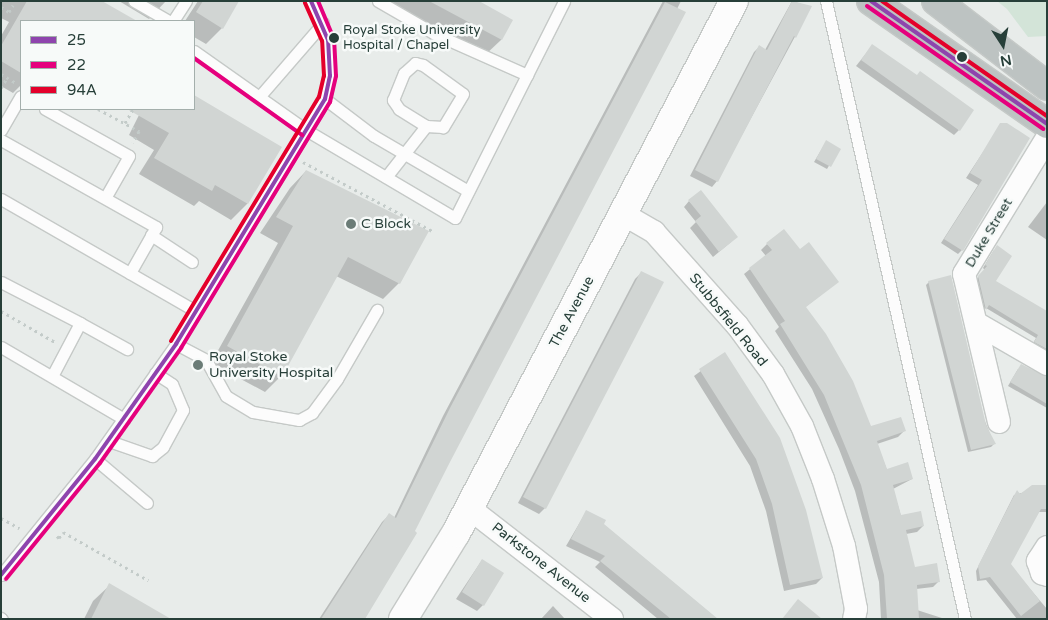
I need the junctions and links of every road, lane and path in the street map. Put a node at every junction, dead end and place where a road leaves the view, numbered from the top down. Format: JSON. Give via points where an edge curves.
{"nodes":[{"id":1,"x":134,"y":1,"type":"edge"},
{"id":2,"x":186,"y":1,"type":"edge"},
{"id":3,"x":311,"y":1,"type":"edge"},
{"id":4,"x":378,"y":1,"type":"edge"},
{"id":5,"x":564,"y":1,"type":"edge"},
{"id":6,"x":734,"y":1,"type":"edge"},
{"id":7,"x":826,"y":1,"type":"edge"},
{"id":8,"x":870,"y":1,"type":"edge"},
{"id":9,"x":936,"y":1,"type":"edge"},
{"id":10,"x":14,"y":5,"type":"dead end"},
{"id":11,"x":1,"y":7,"type":"edge"},
{"id":12,"x":166,"y":20,"type":"edge"},
{"id":13,"x":174,"y":20,"type":"edge"},
{"id":14,"x":323,"y":23,"type":"junction"},
{"id":15,"x":195,"y":52,"type":"edge"},
{"id":16,"x":1,"y":74,"type":"edge"},
{"id":17,"x":527,"y":75,"type":"junction"},
{"id":18,"x":7,"y":78,"type":"junction"},
{"id":19,"x":20,"y":84,"type":"edge"},
{"id":20,"x":1047,"y":86,"type":"edge"},
{"id":21,"x":1,"y":88,"type":"edge"},
{"id":22,"x":259,"y":97,"type":"junction"},
{"id":23,"x":20,"y":98,"type":"edge"},
{"id":24,"x":325,"y":99,"type":"junction"},
{"id":25,"x":47,"y":110,"type":"edge"},
{"id":26,"x":100,"y":110,"type":"edge"},
{"id":27,"x":133,"y":110,"type":"edge"},
{"id":28,"x":125,"y":123,"type":"junction"},
{"id":29,"x":1047,"y":124,"type":"edge"},
{"id":30,"x":426,"y":126,"type":"junction"},
{"id":31,"x":1,"y":130,"type":"edge"},
{"id":32,"x":306,"y":130,"type":"junction"},
{"id":33,"x":1047,"y":138,"type":"edge"},
{"id":34,"x":1,"y":140,"type":"edge"},
{"id":35,"x":405,"y":152,"type":"junction"},
{"id":36,"x":127,"y":155,"type":"junction"},
{"id":37,"x":292,"y":156,"type":"junction"},
{"id":38,"x":386,"y":177,"type":"junction"},
{"id":39,"x":468,"y":191,"type":"junction"},
{"id":40,"x":105,"y":198,"type":"junction"},
{"id":41,"x":1,"y":199,"type":"edge"},
{"id":42,"x":623,"y":214,"type":"junction"},
{"id":43,"x":434,"y":232,"type":"dead end"},
{"id":44,"x":151,"y":236,"type":"junction"},
{"id":45,"x":192,"y":262,"type":"dead end"},
{"id":46,"x":130,"y":273,"type":"junction"},
{"id":47,"x":1,"y":282,"type":"edge"},
{"id":48,"x":377,"y":310,"type":"dead end"},
{"id":49,"x":1,"y":311,"type":"edge"},
{"id":50,"x":196,"y":312,"type":"junction"},
{"id":51,"x":80,"y":323,"type":"junction"},
{"id":52,"x":976,"y":323,"type":"junction"},
{"id":53,"x":176,"y":344,"type":"junction"},
{"id":54,"x":1,"y":347,"type":"edge"},
{"id":55,"x":127,"y":349,"type":"dead end"},
{"id":56,"x":62,"y":359,"type":"junction"},
{"id":57,"x":1047,"y":364,"type":"edge"},
{"id":58,"x":155,"y":374,"type":"junction"},
{"id":59,"x":52,"y":376,"type":"junction"},
{"id":60,"x":124,"y":419,"type":"junction"},
{"id":61,"x":999,"y":422,"type":"dead end"},
{"id":62,"x":109,"y":441,"type":"junction"},
{"id":63,"x":95,"y":460,"type":"junction"},
{"id":64,"x":147,"y":503,"type":"dead end"},
{"id":65,"x":469,"y":508,"type":"junction"},
{"id":66,"x":1,"y":518,"type":"edge"},
{"id":67,"x":19,"y":528,"type":"dead end"},
{"id":68,"x":57,"y":536,"type":"dead end"},
{"id":69,"x":1047,"y":547,"type":"edge"},
{"id":70,"x":1,"y":575,"type":"edge"},
{"id":71,"x":1047,"y":575,"type":"edge"},
{"id":72,"x":148,"y":580,"type":"dead end"},
{"id":73,"x":403,"y":619,"type":"edge"},
{"id":74,"x":612,"y":619,"type":"edge"},
{"id":75,"x":854,"y":619,"type":"edge"},
{"id":76,"x":965,"y":619,"type":"edge"}],
"edges":[{"from":1,"to":12,"type":"lane"},
{"from":2,"to":13,"type":"lane"},
{"from":3,"to":14,"type":"lane"},
{"from":4,"to":17,"type":"lane","via":[[434,34]]},
{"from":5,"to":17,"type":"lane"},
{"from":6,"to":42,"type":"street","name":"The Avenue"},
{"from":7,"to":76,"type":"lane"},
{"from":8,"to":29,"type":"highway"},
{"from":9,"to":20,"type":"highway"},
{"from":10,"to":11,"type":"path","via":[[10,12]]},
{"from":14,"to":22,"type":"lane"},
{"from":14,"to":24,"type":"lane","via":[[330,57]]},
{"from":15,"to":22,"type":"lane"},
{"from":16,"to":18,"type":"path"},
{"from":17,"to":39,"type":"lane"},
{"from":18,"to":19,"type":"path"},
{"from":18,"to":21,"type":"path"},
{"from":22,"to":32,"type":"lane"},
{"from":23,"to":31,"type":"lane"},
{"from":24,"to":32,"type":"lane"},
{"from":24,"to":35,"type":"lane","via":[[374,136]]},
{"from":25,"to":36,"type":"lane"},
{"from":26,"to":28,"type":"path"},
{"from":27,"to":28,"type":"path"},
{"from":28,"to":36,"type":"path","via":[[139,131]]},
{"from":30,"to":30,"type":"lane","via":[[398,109],[393,100],[404,73],[415,63],[423,65],[463,94],[443,127]]},
{"from":30,"to":35,"type":"lane"},
{"from":32,"to":37,"type":"lane"},
{"from":32,"to":38,"type":"lane"},
{"from":33,"to":52,"type":"street","name":"Duke Street","via":[[964,274]]},
{"from":34,"to":40,"type":"lane"},
{"from":35,"to":38,"type":"lane"},
{"from":35,"to":39,"type":"lane"},
{"from":36,"to":40,"type":"lane"},
{"from":37,"to":43,"type":"path"},
{"from":37,"to":50,"type":"lane"},
{"from":38,"to":39,"type":"lane","via":[[455,218]]},
{"from":40,"to":44,"type":"lane","via":[[156,227]]},
{"from":41,"to":46,"type":"lane"},
{"from":42,"to":65,"type":"street","name":"The Avenue"},
{"from":42,"to":75,"type":"street","name":"Stubbsfield Road","via":[[654,232],[737,325],[773,374],[802,426],[824,479],[844,546],[854,600]]},
{"from":44,"to":45,"type":"lane"},
{"from":44,"to":46,"type":"lane"},
{"from":46,"to":50,"type":"lane"},
{"from":47,"to":51,"type":"lane"},
{"from":48,"to":53,"type":"lane","via":[[337,379],[312,413],[299,420],[254,412],[226,396],[206,360]]},
{"from":49,"to":56,"type":"path","via":[[58,343],[53,353]]},
{"from":50,"to":53,"type":"lane"},
{"from":51,"to":55,"type":"lane"},
{"from":51,"to":56,"type":"lane"},
{"from":52,"to":57,"type":"street"},
{"from":52,"to":61,"type":"street","name":"Duke Street"},
{"from":53,"to":58,"type":"lane"},
{"from":54,"to":59,"type":"lane"},
{"from":56,"to":59,"type":"lane"},
{"from":58,"to":60,"type":"lane"},
{"from":58,"to":62,"type":"lane","via":[[172,384],[183,410],[163,447],[152,456]]},
{"from":59,"to":60,"type":"lane"},
{"from":60,"to":62,"type":"lane"},
{"from":62,"to":63,"type":"lane"},
{"from":63,"to":64,"type":"lane"},
{"from":63,"to":70,"type":"lane"},
{"from":65,"to":73,"type":"street","name":"The Avenue"},
{"from":65,"to":74,"type":"street","name":"Parkstone Avenue"},
{"from":66,"to":67,"type":"path"},
{"from":68,"to":72,"type":"path","via":[[59,538],[63,532]]},
{"from":69,"to":71,"type":"street","via":[[1038,561],[1042,573]]}]}
